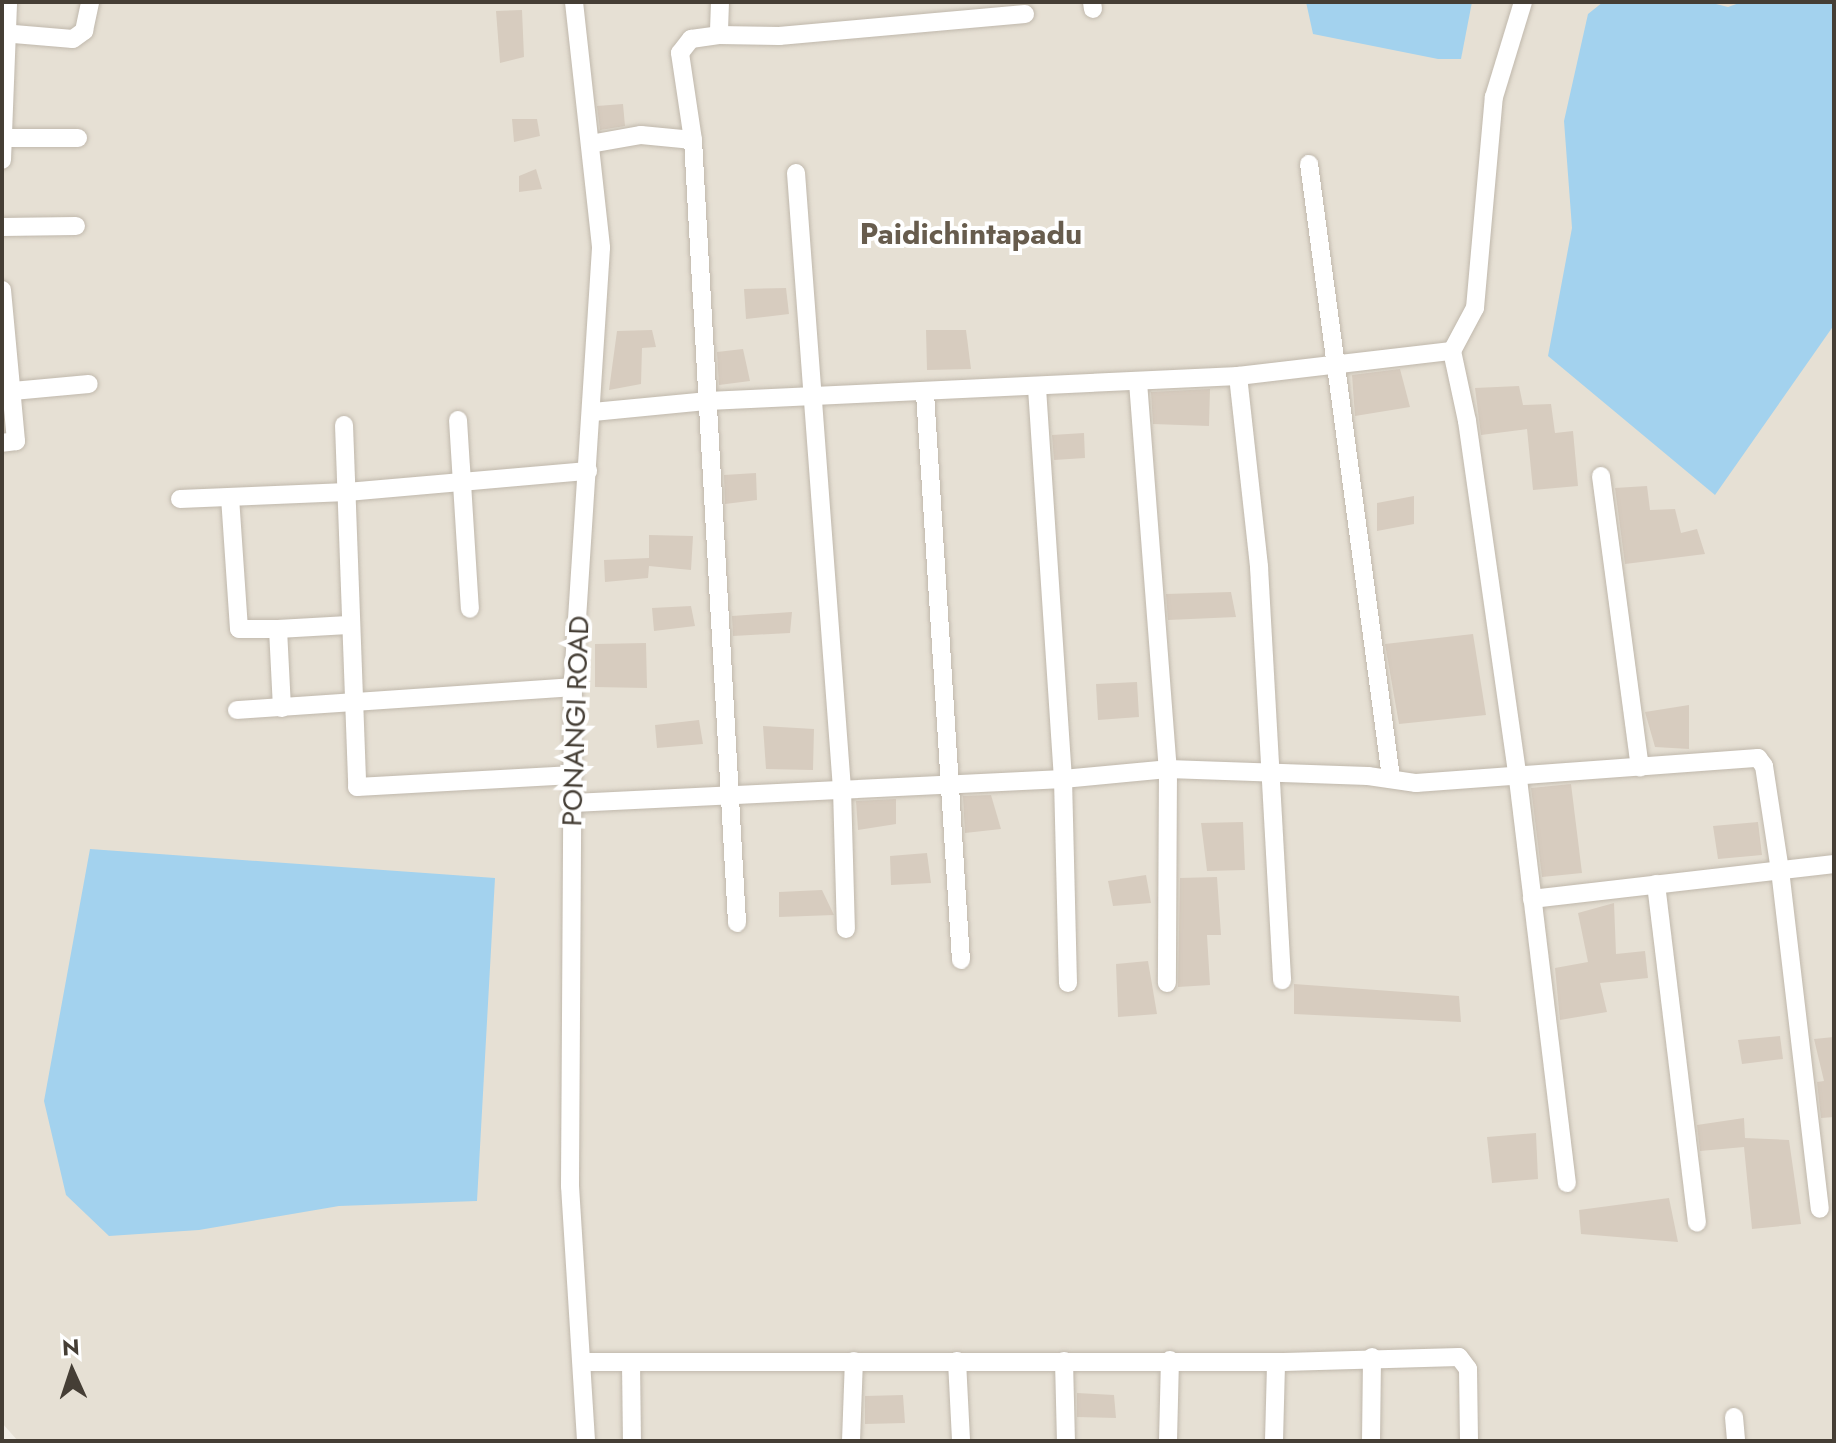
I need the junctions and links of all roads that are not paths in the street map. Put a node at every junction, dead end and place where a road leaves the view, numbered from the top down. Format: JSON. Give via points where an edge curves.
{"nodes":[{"id":1,"x":8,"y":2,"type":"edge"},
{"id":2,"x":90,"y":2,"type":"edge"},
{"id":3,"x":574,"y":2,"type":"edge"},
{"id":4,"x":720,"y":2,"type":"edge"},
{"id":5,"x":1523,"y":2,"type":"edge"},
{"id":6,"x":944,"y":11,"type":"edge"},
{"id":7,"x":1025,"y":14,"type":"dead end"},
{"id":8,"x":4,"y":33,"type":"edge"},
{"id":9,"x":719,"y":35,"type":"junction"},
{"id":10,"x":3,"y":138,"type":"edge"},
{"id":11,"x":78,"y":138,"type":"dead end"},
{"id":12,"x":693,"y":140,"type":"junction"},
{"id":13,"x":590,"y":144,"type":"junction"},
{"id":14,"x":2,"y":160,"type":"edge"},
{"id":15,"x":1309,"y":164,"type":"dead end"},
{"id":16,"x":796,"y":173,"type":"dead end"},
{"id":17,"x":76,"y":226,"type":"dead end"},
{"id":18,"x":2,"y":227,"type":"edge"},
{"id":19,"x":2,"y":290,"type":"edge"},
{"id":20,"x":1452,"y":351,"type":"junction"},
{"id":21,"x":1338,"y":365,"type":"junction"},
{"id":22,"x":1238,"y":376,"type":"junction"},
{"id":23,"x":1138,"y":382,"type":"junction"},
{"id":24,"x":89,"y":384,"type":"dead end"},
{"id":25,"x":1037,"y":388,"type":"junction"},
{"id":26,"x":6,"y":392,"type":"edge"},
{"id":27,"x":925,"y":393,"type":"junction"},
{"id":28,"x":816,"y":398,"type":"junction"},
{"id":29,"x":708,"y":401,"type":"junction"},
{"id":30,"x":593,"y":412,"type":"junction"},
{"id":31,"x":458,"y":420,"type":"dead end"},
{"id":32,"x":344,"y":425,"type":"dead end"},
{"id":33,"x":2,"y":443,"type":"edge"},
{"id":34,"x":588,"y":471,"type":"junction"},
{"id":35,"x":1601,"y":476,"type":"dead end"},
{"id":36,"x":462,"y":482,"type":"junction"},
{"id":37,"x":347,"y":492,"type":"junction"},
{"id":38,"x":230,"y":497,"type":"junction"},
{"id":39,"x":180,"y":499,"type":"dead end"},
{"id":40,"x":470,"y":609,"type":"dead end"},
{"id":41,"x":348,"y":625,"type":"junction"},
{"id":42,"x":278,"y":629,"type":"junction"},
{"id":43,"x":573,"y":687,"type":"junction"},
{"id":44,"x":354,"y":703,"type":"junction"},
{"id":45,"x":282,"y":708,"type":"junction"},
{"id":46,"x":237,"y":710,"type":"dead end"},
{"id":47,"x":1640,"y":767,"type":"junction"},
{"id":48,"x":1168,"y":769,"type":"junction"},
{"id":49,"x":1267,"y":770,"type":"junction"},
{"id":50,"x":573,"y":775,"type":"junction"},
{"id":51,"x":1391,"y":778,"type":"junction"},
{"id":52,"x":1063,"y":779,"type":"junction"},
{"id":53,"x":1518,"y":779,"type":"junction"},
{"id":54,"x":946,"y":782,"type":"junction"},
{"id":55,"x":842,"y":789,"type":"junction"},
{"id":56,"x":734,"y":796,"type":"junction"},
{"id":57,"x":573,"y":803,"type":"junction"},
{"id":58,"x":1834,"y":864,"type":"edge"},
{"id":59,"x":1780,"y":870,"type":"junction"},
{"id":60,"x":1656,"y":884,"type":"junction"},
{"id":61,"x":1532,"y":899,"type":"junction"},
{"id":62,"x":737,"y":923,"type":"dead end"},
{"id":63,"x":846,"y":929,"type":"dead end"},
{"id":64,"x":961,"y":960,"type":"dead end"},
{"id":65,"x":1282,"y":980,"type":"dead end"},
{"id":66,"x":1068,"y":983,"type":"dead end"},
{"id":67,"x":1167,"y":983,"type":"dead end"},
{"id":68,"x":1567,"y":1183,"type":"dead end"},
{"id":69,"x":1820,"y":1209,"type":"dead end"},
{"id":70,"x":1697,"y":1223,"type":"dead end"},
{"id":71,"x":1372,"y":1357,"type":"junction"},
{"id":72,"x":1170,"y":1360,"type":"junction"},
{"id":73,"x":854,"y":1361,"type":"junction"},
{"id":74,"x":957,"y":1361,"type":"junction"},
{"id":75,"x":1064,"y":1361,"type":"junction"},
{"id":76,"x":582,"y":1362,"type":"junction"},
{"id":77,"x":631,"y":1362,"type":"junction"},
{"id":78,"x":1276,"y":1362,"type":"junction"},
{"id":79,"x":1734,"y":1417,"type":"dead end"},
{"id":80,"x":586,"y":1441,"type":"edge"},
{"id":81,"x":632,"y":1441,"type":"edge"},
{"id":82,"x":851,"y":1441,"type":"edge"},
{"id":83,"x":961,"y":1441,"type":"edge"},
{"id":84,"x":1066,"y":1441,"type":"edge"},
{"id":85,"x":1168,"y":1441,"type":"edge"},
{"id":86,"x":1274,"y":1441,"type":"edge"},
{"id":87,"x":1371,"y":1441,"type":"edge"},
{"id":88,"x":1469,"y":1441,"type":"edge"},
{"id":89,"x":1736,"y":1441,"type":"edge"}],
"edges":[{"from":1,"to":8,"type":"street"},
{"from":2,"to":8,"type":"street","via":[[84,31],[73,39]]},
{"from":3,"to":13,"type":"street","name":"PONANGI ROAD"},
{"from":4,"to":9,"type":"street"},
{"from":5,"to":20,"type":"street","via":[[1494,97],[1475,308]]},
{"from":6,"to":7,"type":"street"},
{"from":6,"to":9,"type":"street","via":[[779,36]]},
{"from":8,"to":10,"type":"street"},
{"from":9,"to":12,"type":"street","via":[[691,39],[680,53]]},
{"from":10,"to":11,"type":"street"},
{"from":10,"to":14,"type":"street"},
{"from":12,"to":13,"type":"street","via":[[641,135]]},
{"from":12,"to":29,"type":"street"},
{"from":13,"to":30,"type":"street","name":"PONANGI ROAD","via":[[601,248]]},
{"from":15,"to":21,"type":"street"},
{"from":16,"to":28,"type":"street"},
{"from":17,"to":18,"type":"street"},
{"from":19,"to":26,"type":"street"},
{"from":20,"to":21,"type":"street"},
{"from":20,"to":53,"type":"street","via":[[1467,421]]},
{"from":21,"to":22,"type":"street"},
{"from":21,"to":51,"type":"street"},
{"from":22,"to":23,"type":"street"},
{"from":22,"to":49,"type":"street","via":[[1259,567]]},
{"from":23,"to":25,"type":"street"},
{"from":23,"to":48,"type":"street"},
{"from":24,"to":26,"type":"street"},
{"from":25,"to":27,"type":"street"},
{"from":25,"to":52,"type":"street"},
{"from":26,"to":33,"type":"street","via":[[16,441]]},
{"from":27,"to":28,"type":"street"},
{"from":27,"to":54,"type":"street"},
{"from":28,"to":29,"type":"street"},
{"from":28,"to":55,"type":"street"},
{"from":29,"to":30,"type":"street"},
{"from":29,"to":56,"type":"street","via":[[719,632]]},
{"from":30,"to":34,"type":"street","name":"PONANGI ROAD"},
{"from":31,"to":36,"type":"street"},
{"from":32,"to":37,"type":"street"},
{"from":34,"to":36,"type":"street"},
{"from":34,"to":43,"type":"street","name":"PONANGI ROAD"},
{"from":35,"to":47,"type":"street"},
{"from":36,"to":37,"type":"street"},
{"from":36,"to":40,"type":"street"},
{"from":37,"to":38,"type":"street"},
{"from":37,"to":41,"type":"street"},
{"from":38,"to":39,"type":"street"},
{"from":38,"to":42,"type":"street","via":[[239,629]]},
{"from":41,"to":42,"type":"street"},
{"from":41,"to":44,"type":"street"},
{"from":42,"to":45,"type":"street"},
{"from":43,"to":44,"type":"street"},
{"from":43,"to":50,"type":"street","name":"PONANGI ROAD"},
{"from":44,"to":45,"type":"street"},
{"from":44,"to":50,"type":"street","via":[[357,787]]},
{"from":45,"to":46,"type":"street"},
{"from":47,"to":53,"type":"street"},
{"from":47,"to":59,"type":"street","via":[[1758,758],[1764,766]]},
{"from":48,"to":49,"type":"street"},
{"from":48,"to":52,"type":"street"},
{"from":48,"to":67,"type":"street"},
{"from":49,"to":51,"type":"street"},
{"from":49,"to":65,"type":"street"},
{"from":50,"to":57,"type":"street","name":"PONANGI ROAD"},
{"from":51,"to":53,"type":"street","via":[[1416,783]]},
{"from":52,"to":54,"type":"street"},
{"from":52,"to":66,"type":"street"},
{"from":53,"to":61,"type":"street"},
{"from":54,"to":55,"type":"street"},
{"from":54,"to":64,"type":"street"},
{"from":55,"to":56,"type":"street"},
{"from":55,"to":63,"type":"street"},
{"from":56,"to":57,"type":"street"},
{"from":56,"to":62,"type":"street"},
{"from":57,"to":76,"type":"street","name":"PONANGI ROAD","via":[[570,1186]]},
{"from":58,"to":59,"type":"street"},
{"from":59,"to":60,"type":"street"},
{"from":59,"to":69,"type":"street"},
{"from":60,"to":61,"type":"street"},
{"from":60,"to":70,"type":"street"},
{"from":61,"to":68,"type":"street"},
{"from":71,"to":78,"type":"street"},
{"from":71,"to":87,"type":"street"},
{"from":71,"to":88,"type":"street","via":[[1465,1361]]},
{"from":72,"to":75,"type":"street"},
{"from":72,"to":78,"type":"street"},
{"from":72,"to":85,"type":"street"},
{"from":73,"to":74,"type":"street"},
{"from":73,"to":77,"type":"street"},
{"from":73,"to":82,"type":"street"},
{"from":74,"to":75,"type":"street"},
{"from":74,"to":83,"type":"street"},
{"from":75,"to":84,"type":"street"},
{"from":76,"to":77,"type":"street"},
{"from":76,"to":80,"type":"street","name":"PONANGI ROAD"},
{"from":77,"to":81,"type":"street"},
{"from":78,"to":86,"type":"street"},
{"from":79,"to":89,"type":"street"}]}
